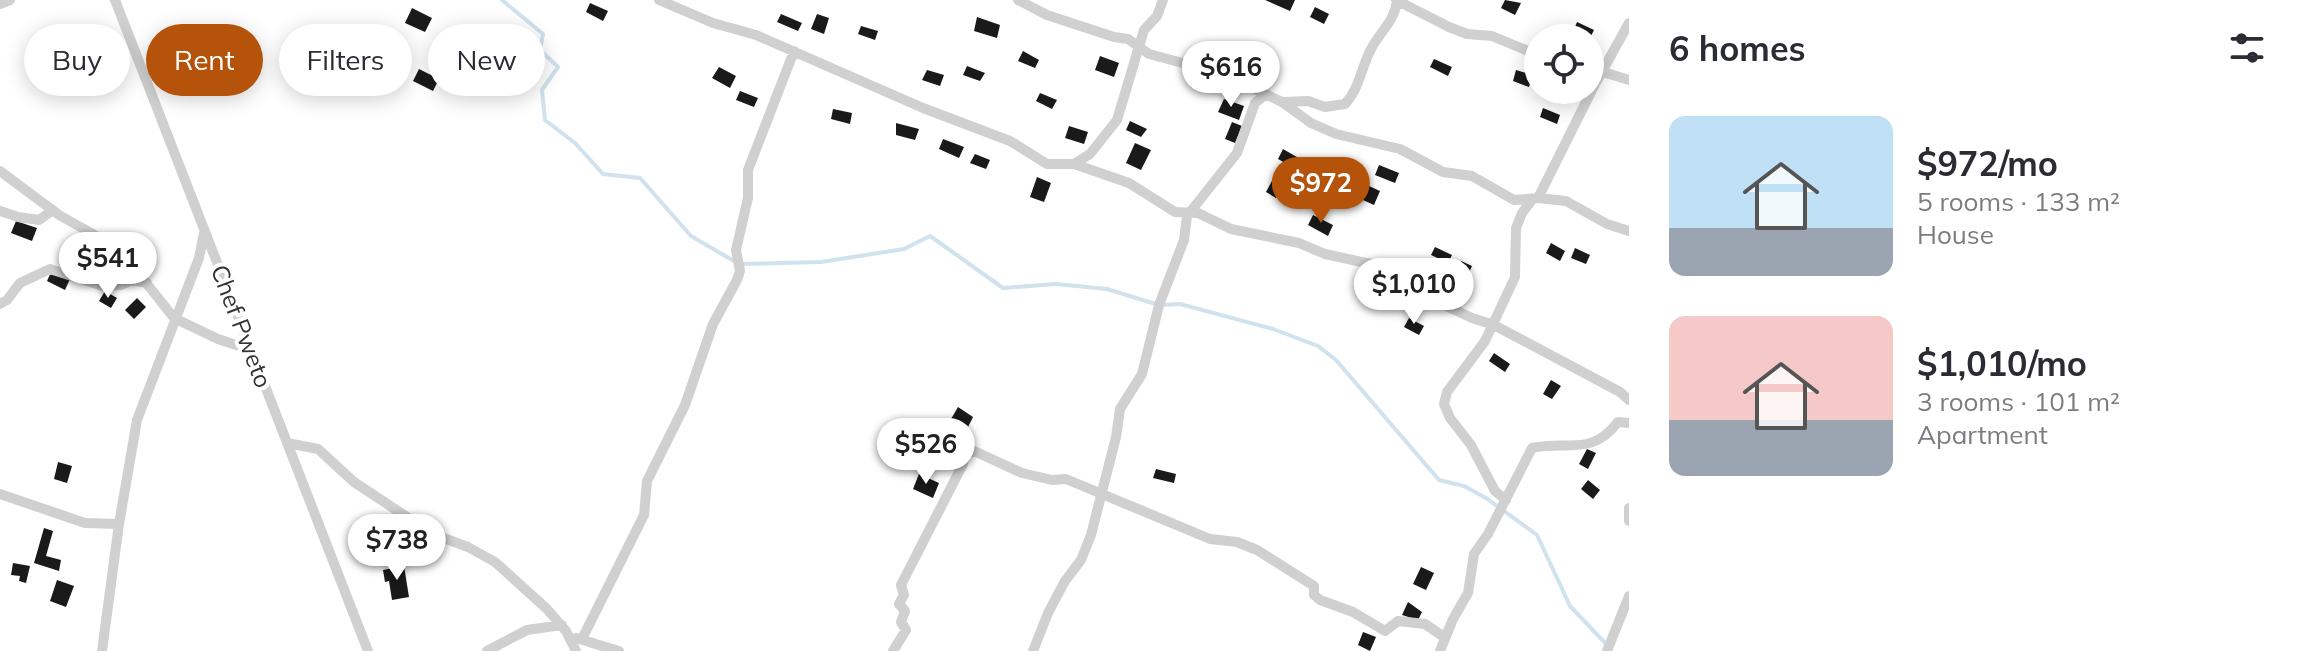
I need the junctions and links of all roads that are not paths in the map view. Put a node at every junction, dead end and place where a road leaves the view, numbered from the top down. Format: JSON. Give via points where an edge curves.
{"nodes":[{"id":1,"x":10,"y":0,"type":"edge"},
{"id":2,"x":115,"y":0,"type":"edge"},
{"id":3,"x":659,"y":0,"type":"edge"},
{"id":4,"x":1018,"y":0,"type":"edge"},
{"id":5,"x":1163,"y":0,"type":"edge"},
{"id":6,"x":1397,"y":0,"type":"edge"},
{"id":7,"x":0,"y":4,"type":"edge"},
{"id":8,"x":1629,"y":23,"type":"edge"},
{"id":9,"x":1140,"y":49,"type":"junction"},
{"id":10,"x":1524,"y":49,"type":"edge"},
{"id":11,"x":794,"y":51,"type":"junction"},
{"id":12,"x":1604,"y":69,"type":"edge"},
{"id":13,"x":1604,"y":71,"type":"edge"},
{"id":14,"x":1629,"y":80,"type":"edge"},
{"id":15,"x":1265,"y":95,"type":"junction"},
{"id":16,"x":1282,"y":102,"type":"junction"},
{"id":17,"x":1585,"y":104,"type":"edge"},
{"id":18,"x":1074,"y":164,"type":"junction"},
{"id":19,"x":0,"y":171,"type":"edge"},
{"id":20,"x":1535,"y":199,"type":"junction"},
{"id":21,"x":1514,"y":200,"type":"junction"},
{"id":22,"x":53,"y":210,"type":"junction"},
{"id":23,"x":0,"y":211,"type":"edge"},
{"id":24,"x":1190,"y":212,"type":"junction"},
{"id":25,"x":1518,"y":220,"type":"junction"},
{"id":26,"x":204,"y":227,"type":"junction"},
{"id":27,"x":1629,"y":231,"type":"edge"},
{"id":28,"x":147,"y":283,"type":"junction"},
{"id":29,"x":0,"y":304,"type":"edge"},
{"id":30,"x":174,"y":318,"type":"junction"},
{"id":31,"x":1494,"y":325,"type":"junction"},
{"id":32,"x":251,"y":350,"type":"junction"},
{"id":33,"x":1629,"y":400,"type":"edge"},
{"id":34,"x":1629,"y":423,"type":"edge"},
{"id":35,"x":287,"y":443,"type":"junction"},
{"id":36,"x":0,"y":494,"type":"edge"},
{"id":37,"x":1101,"y":494,"type":"junction"},
{"id":38,"x":1506,"y":500,"type":"junction"},
{"id":39,"x":1629,"y":508,"type":"edge"},
{"id":40,"x":1629,"y":521,"type":"edge"},
{"id":41,"x":119,"y":524,"type":"junction"},
{"id":42,"x":1629,"y":596,"type":"edge"},
{"id":43,"x":562,"y":625,"type":"junction"},
{"id":44,"x":570,"y":637,"type":"junction"},
{"id":45,"x":1444,"y":637,"type":"junction"},
{"id":46,"x":582,"y":639,"type":"junction"},
{"id":47,"x":102,"y":651,"type":"edge"},
{"id":48,"x":368,"y":651,"type":"edge"},
{"id":49,"x":487,"y":651,"type":"edge"},
{"id":50,"x":576,"y":651,"type":"edge"},
{"id":51,"x":619,"y":651,"type":"edge"},
{"id":52,"x":893,"y":651,"type":"edge"},
{"id":53,"x":1033,"y":651,"type":"edge"},
{"id":54,"x":1440,"y":651,"type":"edge"},
{"id":55,"x":1607,"y":651,"type":"edge"}],
"edges":[{"from":1,"to":7,"type":"street"},
{"from":2,"to":26,"type":"street","name":"Chef Pweto"},
{"from":3,"to":11,"type":"street"},
{"from":4,"to":9,"type":"street","via":[[1056,18],[1128,39]]},
{"from":5,"to":9,"type":"street","via":[[1144,30]]},
{"from":6,"to":10,"type":"street","via":[[1467,34],[1492,36]]},
{"from":6,"to":16,"type":"street","via":[[1396,14],[1369,51],[1354,94],[1345,104]]},
{"from":8,"to":12,"type":"street"},
{"from":9,"to":15,"type":"street","via":[[1212,70]]},
{"from":9,"to":18,"type":"street","via":[[1117,120],[1090,154]]},
{"from":11,"to":18,"type":"street","via":[[1010,141],[1044,163]]},
{"from":11,"to":46,"type":"street","via":[[748,170],[748,198],[736,250],[740,271],[647,481],[644,515]]},
{"from":13,"to":14,"type":"street"},
{"from":15,"to":16,"type":"street"},
{"from":15,"to":24,"type":"street","via":[[1255,103],[1237,153]]},
{"from":16,"to":21,"type":"street","via":[[1323,129],[1400,149],[1443,172],[1472,176]]},
{"from":17,"to":20,"type":"street"},
{"from":18,"to":24,"type":"street","via":[[1129,183],[1175,212]]},
{"from":19,"to":22,"type":"street"},
{"from":20,"to":21,"type":"street"},
{"from":20,"to":25,"type":"street"},
{"from":20,"to":27,"type":"street","via":[[1566,201]]},
{"from":21,"to":25,"type":"street"},
{"from":22,"to":23,"type":"street","via":[[39,220]]},
{"from":22,"to":28,"type":"street","via":[[115,247]]},
{"from":24,"to":31,"type":"street","via":[[1231,229],[1371,264],[1408,288]]},
{"from":24,"to":37,"type":"street","via":[[1142,374],[1120,409]]},
{"from":25,"to":31,"type":"street","via":[[1515,277]]},
{"from":26,"to":30,"type":"street","via":[[199,258]]},
{"from":26,"to":32,"type":"street","name":"Chef Pweto"},
{"from":28,"to":29,"type":"street","via":[[132,280],[103,286],[50,269],[20,283]]},
{"from":28,"to":30,"type":"street"},
{"from":30,"to":32,"type":"street"},
{"from":30,"to":41,"type":"street","via":[[137,420]]},
{"from":31,"to":33,"type":"street"},
{"from":31,"to":38,"type":"street","via":[[1444,404],[1495,491]]},
{"from":32,"to":35,"type":"street","name":"Chef Pweto"},
{"from":34,"to":38,"type":"street","via":[[1618,422],[1586,446],[1532,448]]},
{"from":35,"to":43,"type":"street","via":[[318,449],[354,482],[413,521],[495,562]]},
{"from":35,"to":48,"type":"street","name":"Chef Pweto"},
{"from":36,"to":41,"type":"street","via":[[85,523]]},
{"from":37,"to":45,"type":"street","via":[[1210,539],[1257,550],[1314,586],[1320,600],[1385,631],[1398,621],[1419,623]]},
{"from":37,"to":52,"type":"street","via":[[1061,478],[1022,473],[975,451],[967,453],[901,585],[904,595],[899,604],[906,630]]},
{"from":37,"to":53,"type":"street","via":[[1084,553],[1048,613]]},
{"from":38,"to":45,"type":"street","via":[[1474,554],[1468,593]]},
{"from":39,"to":40,"type":"street"},
{"from":41,"to":47,"type":"street"},
{"from":42,"to":55,"type":"street"},
{"from":43,"to":44,"type":"street"},
{"from":43,"to":49,"type":"street","via":[[527,630]]},
{"from":44,"to":46,"type":"street"},
{"from":44,"to":50,"type":"street"},
{"from":45,"to":54,"type":"street"},
{"from":46,"to":51,"type":"street"}]}
